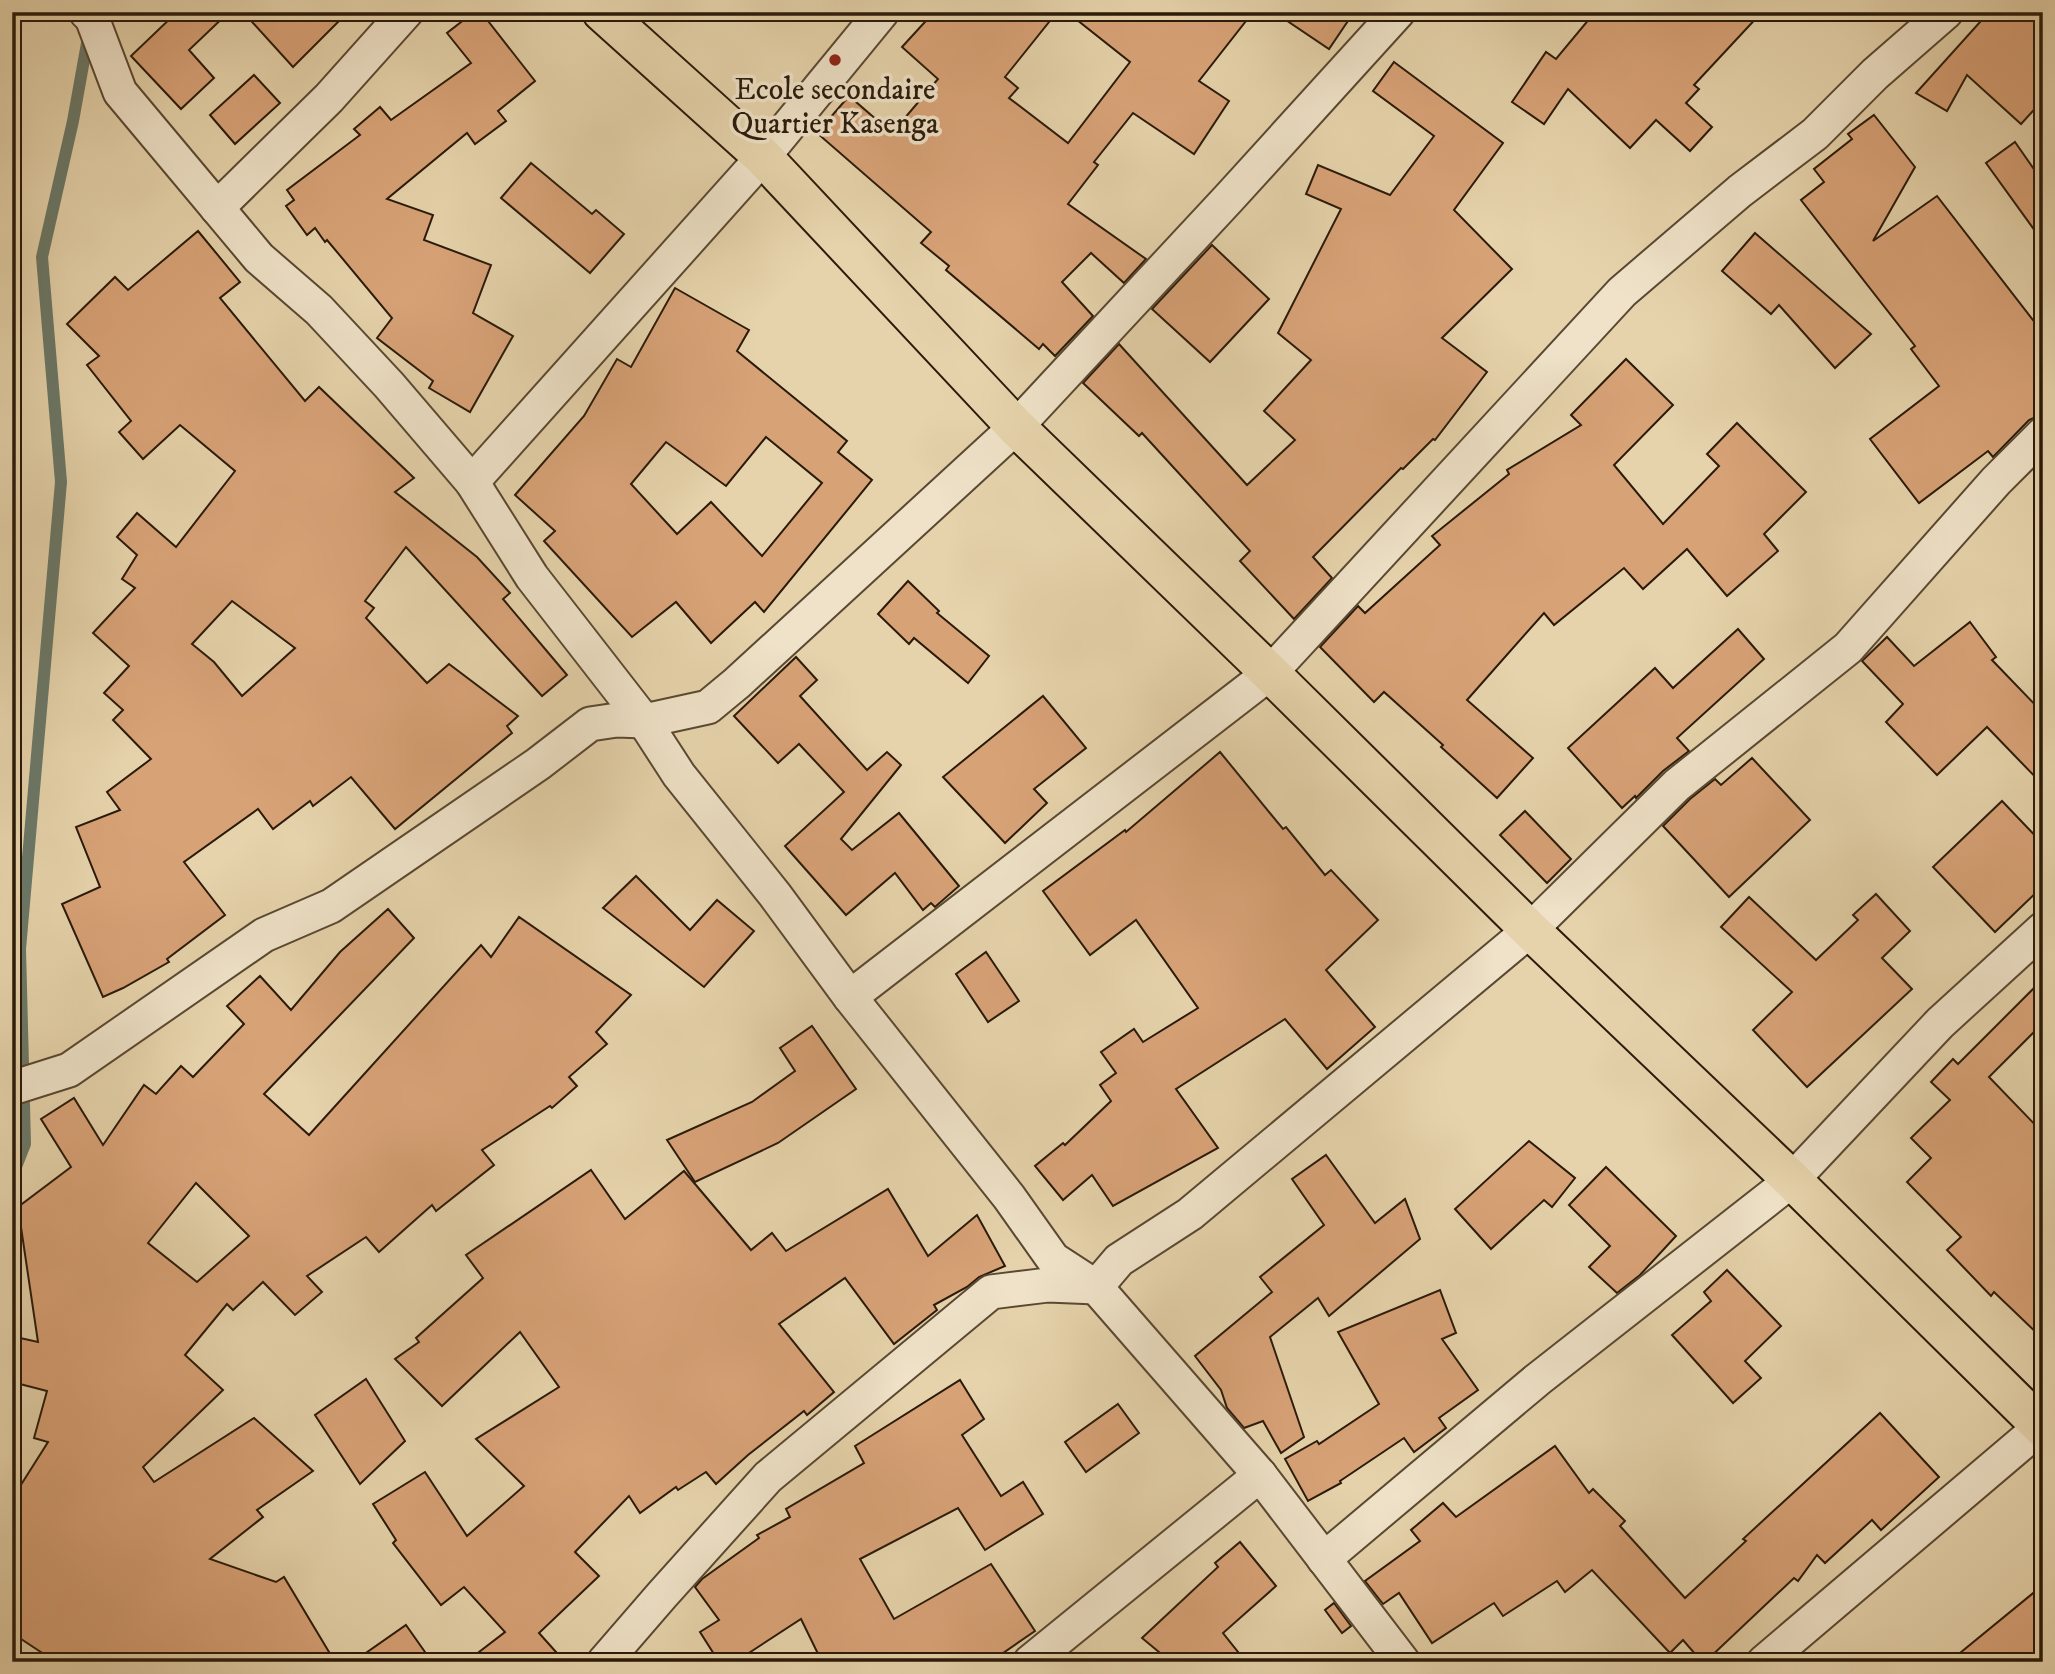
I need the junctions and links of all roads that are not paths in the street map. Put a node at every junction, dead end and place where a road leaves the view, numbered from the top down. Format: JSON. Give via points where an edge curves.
{"nodes":[{"id":1,"x":86,"y":12,"type":"edge"},
{"id":2,"x":406,"y":12,"type":"edge"},
{"id":3,"x":602,"y":12,"type":"edge"},
{"id":4,"x":882,"y":12,"type":"edge"},
{"id":5,"x":1398,"y":12,"type":"edge"},
{"id":6,"x":1946,"y":12,"type":"edge"},
{"id":7,"x":763,"y":157,"type":"junction"},
{"id":8,"x":217,"y":208,"type":"junction"},
{"id":9,"x":1016,"y":427,"type":"junction"},
{"id":10,"x":2043,"y":434,"type":"edge"},
{"id":11,"x":472,"y":482,"type":"junction"},
{"id":12,"x":1270,"y":673,"type":"junction"},
{"id":13,"x":644,"y":721,"type":"junction"},
{"id":14,"x":2043,"y":929,"type":"edge"},
{"id":15,"x":1530,"y":930,"type":"junction"},
{"id":16,"x":850,"y":997,"type":"junction"},
{"id":17,"x":12,"y":1088,"type":"edge"},
{"id":18,"x":1791,"y":1180,"type":"junction"},
{"id":19,"x":1096,"y":1287,"type":"junction"},
{"id":20,"x":2042,"y":1426,"type":"edge"},
{"id":21,"x":1260,"y":1475,"type":"junction"},
{"id":22,"x":1324,"y":1559,"type":"junction"},
{"id":23,"x":604,"y":1662,"type":"edge"},
{"id":24,"x":1030,"y":1662,"type":"edge"},
{"id":25,"x":1403,"y":1662,"type":"edge"},
{"id":26,"x":1764,"y":1662,"type":"edge"}],
"edges":[{"from":1,"to":8,"type":"street","via":[[120,92]]},
{"from":2,"to":8,"type":"street","via":[[329,98]]},
{"from":3,"to":7,"type":"highway"},
{"from":4,"to":7,"type":"street"},
{"from":5,"to":9,"type":"street"},
{"from":6,"to":12,"type":"street","via":[[1815,134],[1622,292]]},
{"from":7,"to":9,"type":"highway"},
{"from":7,"to":11,"type":"street"},
{"from":8,"to":11,"type":"street","via":[[259,258],[319,310]]},
{"from":9,"to":12,"type":"highway"},
{"from":9,"to":13,"type":"street","via":[[708,708]]},
{"from":10,"to":15,"type":"street","via":[[1848,648],[1677,785]]},
{"from":11,"to":13,"type":"street","via":[[532,577]]},
{"from":12,"to":15,"type":"highway"},
{"from":12,"to":16,"type":"street"},
{"from":13,"to":16,"type":"street","via":[[679,775]]},
{"from":13,"to":17,"type":"street","via":[[590,724],[331,906],[264,935],[69,1070]]},
{"from":14,"to":18,"type":"street","via":[[1940,1023]]},
{"from":15,"to":18,"type":"highway"},
{"from":15,"to":19,"type":"street","via":[[1190,1214],[1119,1260]]},
{"from":16,"to":19,"type":"street","via":[[1053,1259]]},
{"from":18,"to":20,"type":"highway"},
{"from":18,"to":22,"type":"street","via":[[1537,1380]]},
{"from":19,"to":21,"type":"street"},
{"from":19,"to":23,"type":"street","via":[[1048,1285],[991,1292],[768,1477]]},
{"from":20,"to":26,"type":"street"},
{"from":21,"to":22,"type":"street"},
{"from":21,"to":24,"type":"street"},
{"from":22,"to":25,"type":"street"}]}
